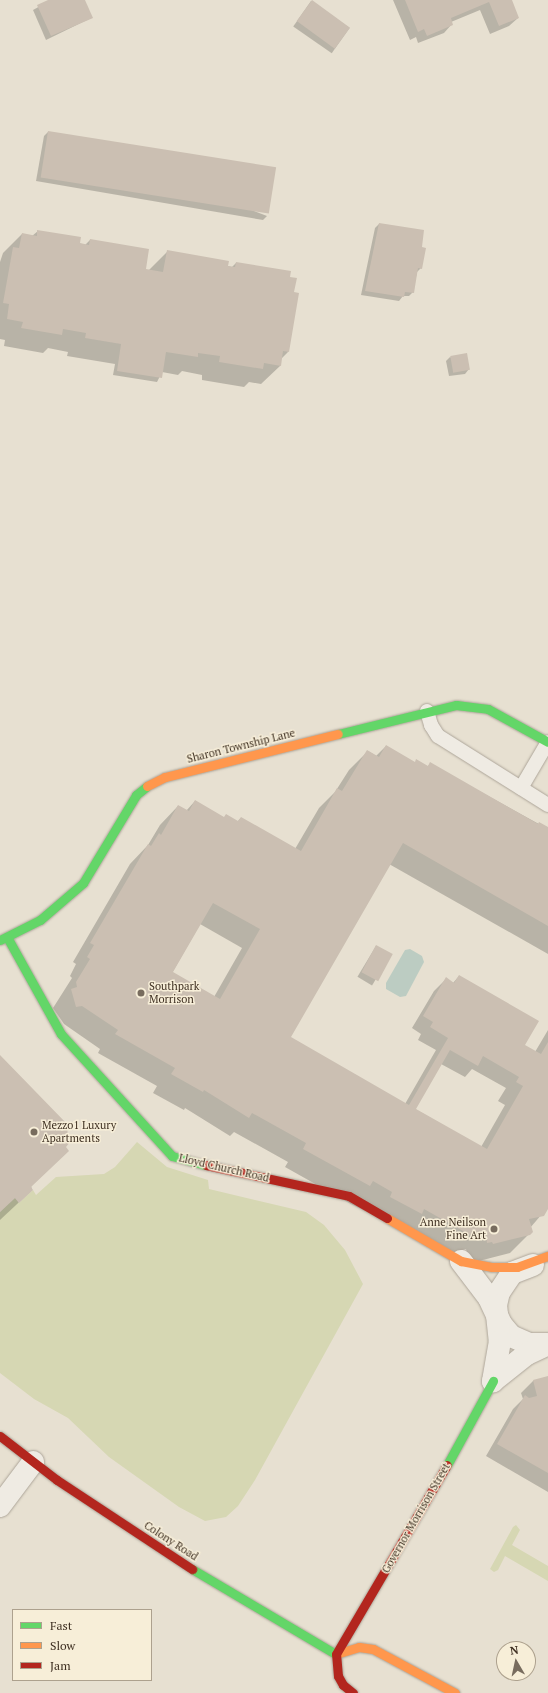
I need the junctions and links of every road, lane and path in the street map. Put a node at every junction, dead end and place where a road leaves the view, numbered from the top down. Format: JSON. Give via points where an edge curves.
{"nodes":[{"id":1,"x":427,"y":711,"type":"junction"},
{"id":2,"x":548,"y":742,"type":"edge"},
{"id":3,"x":521,"y":788,"type":"junction"},
{"id":4,"x":548,"y":805,"type":"edge"},
{"id":5,"x":4,"y":939,"type":"edge"},
{"id":6,"x":548,"y":1256,"type":"edge"},
{"id":7,"x":461,"y":1261,"type":"junction"},
{"id":8,"x":525,"y":1266,"type":"junction"},
{"id":9,"x":548,"y":1266,"type":"edge"},
{"id":10,"x":497,"y":1314,"type":"junction"},
{"id":11,"x":548,"y":1344,"type":"edge"},
{"id":12,"x":493,"y":1381,"type":"junction"},
{"id":13,"x":0,"y":1436,"type":"edge"},
{"id":14,"x":33,"y":1462,"type":"junction"},
{"id":15,"x":0,"y":1506,"type":"edge"},
{"id":16,"x":336,"y":1654,"type":"junction"},
{"id":17,"x":353,"y":1693,"type":"edge"},
{"id":18,"x":455,"y":1693,"type":"edge"}],
"edges":[{"from":1,"to":2,"type":"street","name":"Sharon Township Lane","via":[[456,704],[477,706],[500,714]]},
{"from":1,"to":3,"type":"lane","via":[[438,736]]},
{"from":1,"to":5,"type":"street","name":"Sharon Township Lane","via":[[151,783],[136,795],[83,883],[45,916]]},
{"from":2,"to":3,"type":"lane"},
{"from":3,"to":4,"type":"lane"},
{"from":5,"to":7,"type":"street","name":"Lloyd Church Road","via":[[61,1034],[166,1151],[192,1162],[349,1196]]},
{"from":6,"to":8,"type":"street","name":"Governor Morrison Street"},
{"from":7,"to":8,"type":"street","name":"Lloyd Church Road","via":[[492,1267]]},
{"from":7,"to":10,"type":"street","name":"Lloyd Church Road","via":[[489,1298]]},
{"from":8,"to":9,"type":"street"},
{"from":8,"to":10,"type":"street","name":"Governor Morrison Street","via":[[512,1272],[500,1287]]},
{"from":10,"to":11,"type":"street","name":"Governor Morrison Street","via":[[504,1328],[515,1338],[534,1345]]},
{"from":10,"to":12,"type":"street","name":"Governor Morrison Street","via":[[500,1341]]},
{"from":11,"to":12,"type":"street","name":"Governor Morrison Street","via":[[527,1354]]},
{"from":12,"to":16,"type":"street","name":"Governor Morrison Street","via":[[427,1501]]},
{"from":13,"to":14,"type":"street","name":"Colony Road"},
{"from":14,"to":15,"type":"street"},
{"from":14,"to":16,"type":"street","name":"Colony Road","via":[[214,1584]]},
{"from":16,"to":17,"type":"street","via":[[338,1676],[343,1685]]},
{"from":16,"to":18,"type":"street","via":[[359,1647],[373,1649]]}]}
